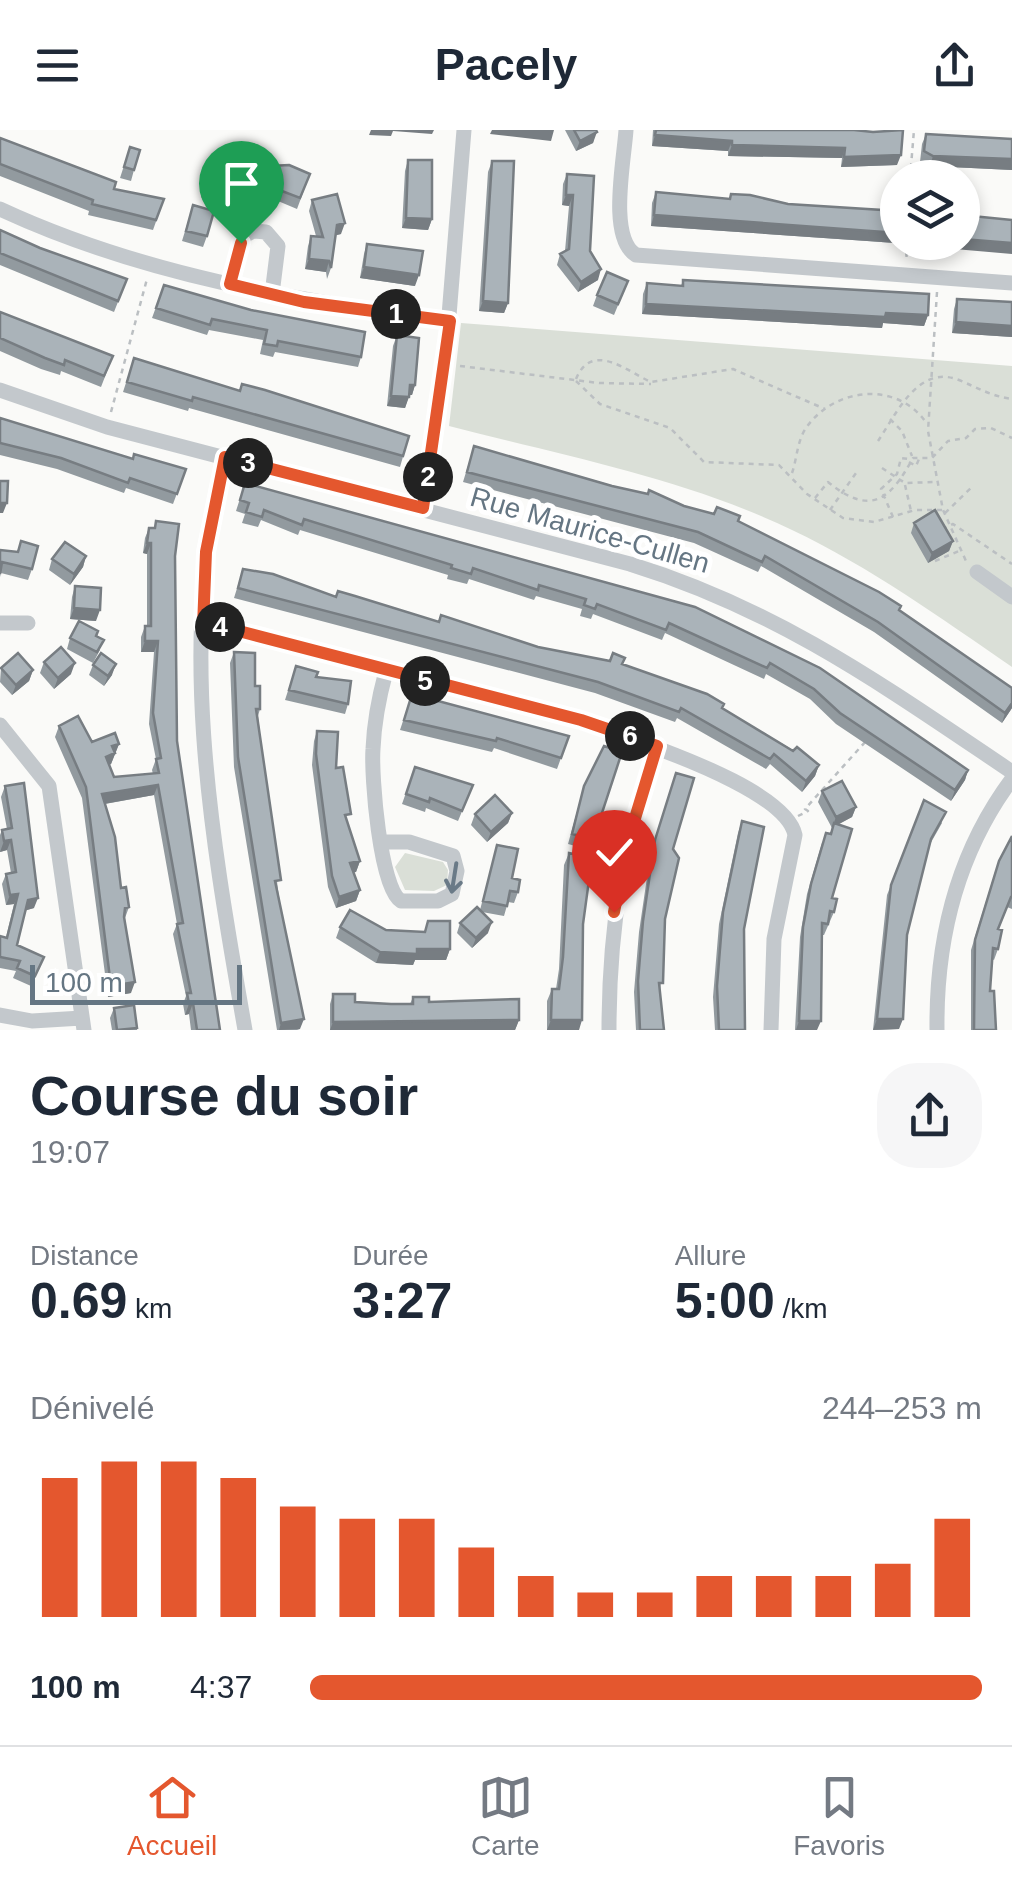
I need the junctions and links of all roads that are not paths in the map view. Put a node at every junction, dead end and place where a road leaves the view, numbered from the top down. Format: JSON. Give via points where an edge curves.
{"nodes":[{"id":1,"x":464,"y":130,"type":"edge"},
{"id":2,"x":626,"y":130,"type":"edge"},
{"id":3,"x":0,"y":209,"type":"edge"},
{"id":4,"x":1012,"y":283,"type":"edge"},
{"id":5,"x":230,"y":284,"type":"junction"},
{"id":6,"x":272,"y":294,"type":"junction"},
{"id":7,"x":450,"y":321,"type":"junction"},
{"id":8,"x":0,"y":390,"type":"edge"},
{"id":9,"x":225,"y":457,"type":"junction"},
{"id":10,"x":423,"y":508,"type":"junction"},
{"id":11,"x":974,"y":570,"type":"road end"},
{"id":12,"x":1012,"y":596,"type":"edge"},
{"id":13,"x":28,"y":623,"type":"dead end"},
{"id":14,"x":0,"y":624,"type":"edge"},
{"id":15,"x":203,"y":626,"type":"junction"},
{"id":16,"x":386,"y":671,"type":"junction"},
{"id":17,"x":0,"y":725,"type":"edge"},
{"id":18,"x":14,"y":741,"type":"junction"},
{"id":19,"x":657,"y":746,"type":"junction"},
{"id":20,"x":0,"y":754,"type":"edge"},
{"id":21,"x":1012,"y":775,"type":"edge"},
{"id":22,"x":382,"y":842,"type":"junction"},
{"id":23,"x":0,"y":1015,"type":"edge"},
{"id":24,"x":83,"y":1024,"type":"edge"},
{"id":25,"x":246,"y":1030,"type":"edge"},
{"id":26,"x":609,"y":1030,"type":"edge"},
{"id":27,"x":770,"y":1030,"type":"edge"},
{"id":28,"x":937,"y":1030,"type":"edge"}],
"edges":[{"from":1,"to":7,"type":"street"},
{"from":2,"to":4,"type":"street","via":[[620,228],[624,245],[636,255]]},
{"from":3,"to":5,"type":"street","via":[[96,247]]},
{"from":5,"to":6,"type":"street"},
{"from":5,"to":6,"type":"street","via":[[244,236],[266,232],[278,246]]},
{"from":6,"to":7,"type":"street"},
{"from":7,"to":10,"type":"street"},
{"from":8,"to":9,"type":"street","name":"Rue Maurice-Cullen","via":[[63,414]]},
{"from":9,"to":10,"type":"street","name":"Rue Maurice-Cullen"},
{"from":9,"to":15,"type":"street","via":[[206,552]]},
{"from":10,"to":21,"type":"street","name":"Rue Maurice-Cullen","via":[[630,564],[746,606],[830,650]]},
{"from":11,"to":12,"type":"street"},
{"from":13,"to":14,"type":"street"},
{"from":15,"to":16,"type":"street"},
{"from":15,"to":25,"type":"street","via":[[208,764]]},
{"from":16,"to":19,"type":"street"},
{"from":16,"to":22,"type":"street","via":[[372,756]]},
{"from":17,"to":18,"type":"street"},
{"from":18,"to":20,"type":"street"},
{"from":18,"to":24,"type":"street","via":[[49,786]]},
{"from":19,"to":26,"type":"street","via":[[620,880]]},
{"from":19,"to":27,"type":"street","via":[[725,778],[792,826],[794,846],[774,939]]},
{"from":21,"to":28,"type":"street","via":[[977,836],[950,904]]},
{"from":22,"to":22,"type":"street","one_way":true,"via":[[453,856],[452,894],[438,901],[394,898]]},
{"from":23,"to":24,"type":"street"}]}
